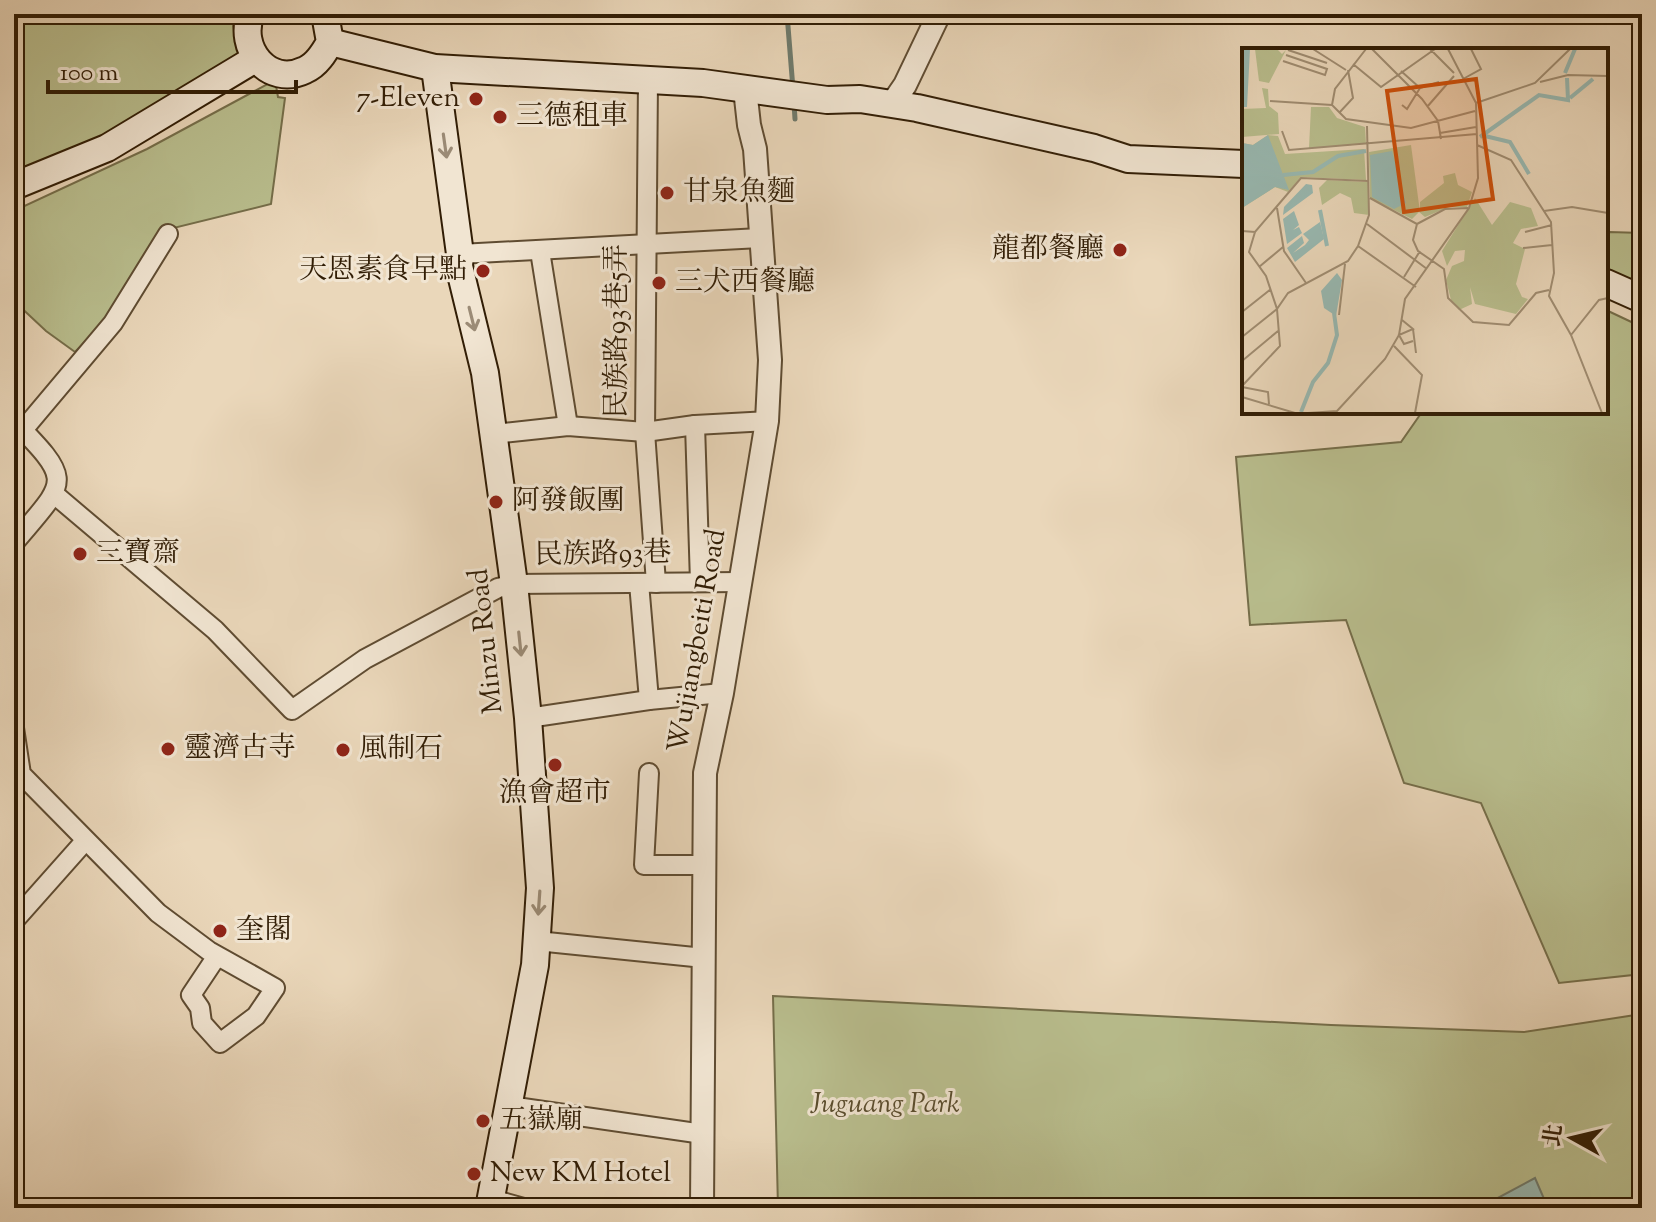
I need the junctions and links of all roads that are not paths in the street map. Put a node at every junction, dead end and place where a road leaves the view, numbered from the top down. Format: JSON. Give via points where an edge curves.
{"nodes":[{"id":1,"x":251,"y":14,"type":"edge"},
{"id":2,"x":325,"y":14,"type":"edge"},
{"id":3,"x":939,"y":14,"type":"edge"},
{"id":4,"x":330,"y":42,"type":"junction"},
{"id":5,"x":255,"y":59,"type":"junction"},
{"id":6,"x":435,"y":68,"type":"junction"},
{"id":7,"x":648,"y":80,"type":"junction"},
{"id":8,"x":756,"y":90,"type":"junction"},
{"id":9,"x":892,"y":104,"type":"junction"},
{"id":10,"x":1242,"y":164,"type":"edge"},
{"id":11,"x":14,"y":186,"type":"edge"},
{"id":12,"x":168,"y":234,"type":"dead end"},
{"id":13,"x":760,"y":238,"type":"junction"},
{"id":14,"x":646,"y":244,"type":"junction"},
{"id":15,"x":540,"y":251,"type":"junction"},
{"id":16,"x":460,"y":254,"type":"junction"},
{"id":17,"x":1608,"y":284,"type":"edge"},
{"id":18,"x":1642,"y":299,"type":"edge"},
{"id":19,"x":767,"y":421,"type":"junction"},
{"id":20,"x":19,"y":425,"type":"edge"},
{"id":21,"x":695,"y":425,"type":"junction"},
{"id":22,"x":568,"y":426,"type":"junction"},
{"id":23,"x":645,"y":432,"type":"junction"},
{"id":24,"x":494,"y":434,"type":"junction"},
{"id":25,"x":54,"y":494,"type":"junction"},
{"id":26,"x":18,"y":535,"type":"edge"},
{"id":27,"x":700,"y":582,"type":"junction"},
{"id":28,"x":741,"y":582,"type":"junction"},
{"id":29,"x":648,"y":583,"type":"junction"},
{"id":30,"x":506,"y":586,"type":"junction"},
{"id":31,"x":722,"y":693,"type":"junction"},
{"id":32,"x":649,"y":700,"type":"junction"},
{"id":33,"x":528,"y":718,"type":"junction"},
{"id":34,"x":14,"y":728,"type":"edge"},
{"id":35,"x":649,"y":773,"type":"dead end"},
{"id":36,"x":17,"y":778,"type":"edge"},
{"id":37,"x":85,"y":841,"type":"junction"},
{"id":38,"x":705,"y":865,"type":"junction"},
{"id":39,"x":14,"y":921,"type":"edge"},
{"id":40,"x":537,"y":941,"type":"junction"},
{"id":41,"x":217,"y":956,"type":"junction"},
{"id":42,"x":704,"y":958,"type":"junction"},
{"id":43,"x":509,"y":1106,"type":"junction"},
{"id":44,"x":703,"y":1134,"type":"junction"},
{"id":45,"x":490,"y":1204,"type":"edge"},
{"id":46,"x":524,"y":1208,"type":"edge"},
{"id":47,"x":702,"y":1208,"type":"edge"}],
"edges":[{"from":1,"to":5,"type":"main road","via":[[246,35]]},
{"from":2,"to":4,"type":"main road"},
{"from":3,"to":9,"type":"street"},
{"from":4,"to":5,"type":"main road","via":[[317,62],[292,74],[265,68]]},
{"from":4,"to":6,"type":"main road"},
{"from":5,"to":11,"type":"main road","via":[[107,148]]},
{"from":6,"to":7,"type":"main road"},
{"from":6,"to":16,"type":"main road","name":"Minzu Road","one_way":true},
{"from":7,"to":8,"type":"main road"},
{"from":7,"to":14,"type":"street","name":"民族路93巷5弄"},
{"from":8,"to":9,"type":"main road"},
{"from":8,"to":13,"type":"street","name":"Wujiangbeiti Road","via":[[749,125]]},
{"from":9,"to":10,"type":"main road","via":[[1128,159]]},
{"from":12,"to":20,"type":"street","via":[[113,323]]},
{"from":13,"to":14,"type":"street"},
{"from":13,"to":19,"type":"street","name":"Wujiangbeiti Road","via":[[770,360]]},
{"from":14,"to":15,"type":"street"},
{"from":14,"to":23,"type":"street","name":"民族路93巷5弄"},
{"from":15,"to":16,"type":"street"},
{"from":15,"to":22,"type":"street"},
{"from":16,"to":24,"type":"main road","name":"Minzu Road","one_way":true},
{"from":17,"to":18,"type":"main road"},
{"from":19,"to":21,"type":"street"},
{"from":19,"to":28,"type":"street","name":"Wujiangbeiti Road"},
{"from":20,"to":25,"type":"street","via":[[54,464],[59,483]]},
{"from":21,"to":23,"type":"street"},
{"from":21,"to":27,"type":"street"},
{"from":22,"to":23,"type":"street"},
{"from":22,"to":24,"type":"street"},
{"from":23,"to":29,"type":"street","name":"民族路93巷5弄"},
{"from":24,"to":30,"type":"main road","name":"Minzu Road"},
{"from":25,"to":26,"type":"street"},
{"from":25,"to":30,"type":"street","via":[[225,639],[292,710],[365,659]]},
{"from":27,"to":28,"type":"street","name":"民族路93巷"},
{"from":27,"to":29,"type":"street","name":"民族路93巷"},
{"from":28,"to":31,"type":"street","name":"Wujiangbeiti Road"},
{"from":29,"to":30,"type":"street","name":"民族路93巷"},
{"from":29,"to":32,"type":"street","name":"民族路93巷5弄"},
{"from":30,"to":33,"type":"main road","name":"Minzu Road","one_way":true},
{"from":31,"to":32,"type":"street"},
{"from":31,"to":38,"type":"street","name":"Wujiangbeiti Road","via":[[705,773]]},
{"from":32,"to":33,"type":"street"},
{"from":33,"to":40,"type":"main road","name":"Minzu Road","one_way":true,"via":[[540,888]]},
{"from":34,"to":36,"type":"street"},
{"from":35,"to":38,"type":"street","via":[[644,865]]},
{"from":36,"to":37,"type":"street"},
{"from":37,"to":39,"type":"street"},
{"from":37,"to":41,"type":"street","via":[[158,913]]},
{"from":38,"to":42,"type":"street","name":"Wujiangbeiti Road"},
{"from":40,"to":42,"type":"street"},
{"from":40,"to":43,"type":"main road","name":"Minzu Road"},
{"from":41,"to":41,"type":"street","via":[[275,988],[256,1016],[220,1043],[202,1023],[191,995]]},
{"from":42,"to":44,"type":"street","name":"Wujiangbeiti Road"},
{"from":43,"to":44,"type":"street"},
{"from":43,"to":45,"type":"main road","name":"Minzu Road"},
{"from":44,"to":47,"type":"street","name":"Wujiangbeiti Road"},
{"from":45,"to":46,"type":"street"}]}
